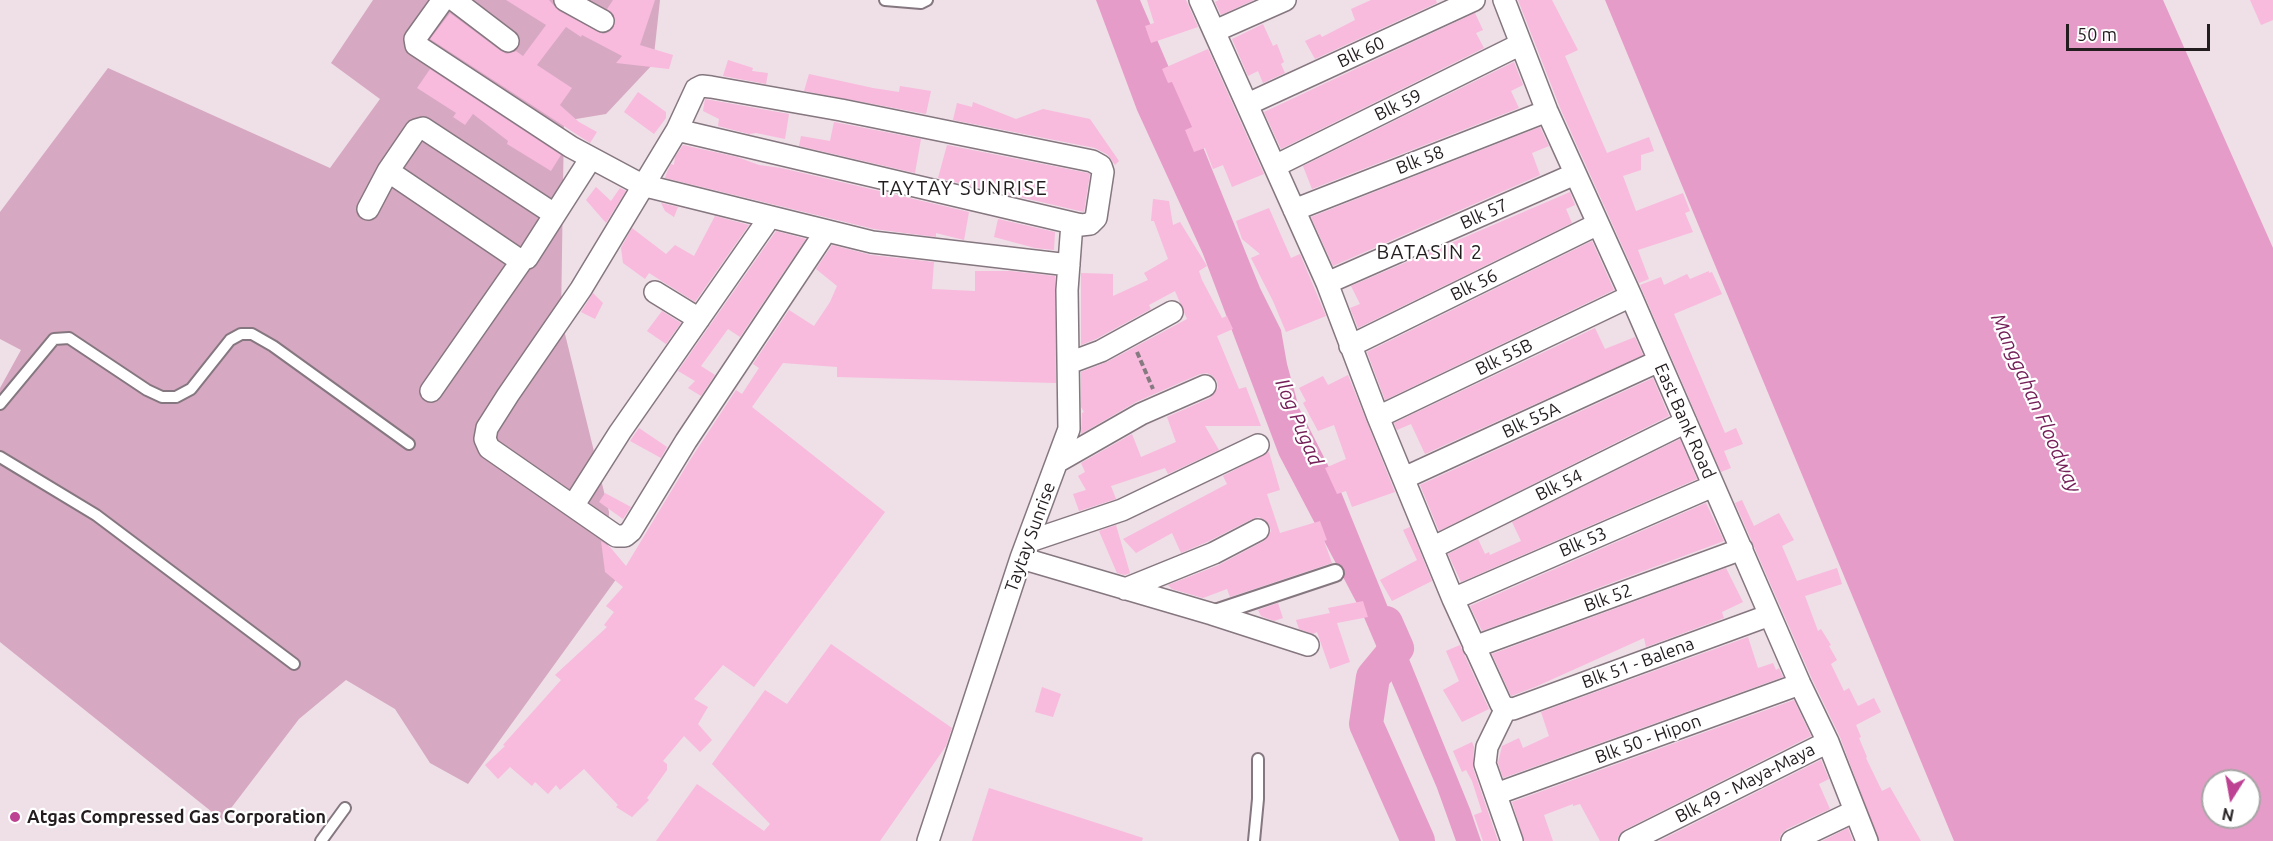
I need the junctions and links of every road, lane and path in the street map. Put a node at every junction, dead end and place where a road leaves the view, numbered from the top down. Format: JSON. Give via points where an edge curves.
{"nodes":[{"id":1,"x":443,"y":0,"type":"edge"},
{"id":2,"x":454,"y":0,"type":"edge"},
{"id":3,"x":565,"y":0,"type":"edge"},
{"id":4,"x":885,"y":0,"type":"edge"},
{"id":5,"x":927,"y":0,"type":"edge"},
{"id":6,"x":1200,"y":0,"type":"edge"},
{"id":7,"x":1285,"y":0,"type":"edge"},
{"id":8,"x":1474,"y":0,"type":"edge"},
{"id":9,"x":1504,"y":0,"type":"edge"},
{"id":10,"x":603,"y":21,"type":"dead end"},
{"id":11,"x":1215,"y":31,"type":"junction"},
{"id":12,"x":508,"y":41,"type":"dead end"},
{"id":13,"x":1521,"y":44,"type":"junction"},
{"id":14,"x":1248,"y":104,"type":"junction"},
{"id":15,"x":1547,"y":111,"type":"junction"},
{"id":16,"x":677,"y":130,"type":"junction"},
{"id":17,"x":591,"y":158,"type":"junction"},
{"id":18,"x":1275,"y":166,"type":"junction"},
{"id":19,"x":388,"y":171,"type":"junction"},
{"id":20,"x":1575,"y":174,"type":"junction"},
{"id":21,"x":642,"y":185,"type":"junction"},
{"id":22,"x":368,"y":209,"type":"dead end"},
{"id":23,"x":1294,"y":210,"type":"junction"},
{"id":24,"x":554,"y":214,"type":"junction"},
{"id":25,"x":770,"y":217,"type":"junction"},
{"id":26,"x":1072,"y":223,"type":"junction"},
{"id":27,"x":1598,"y":224,"type":"junction"},
{"id":28,"x":826,"y":231,"type":"junction"},
{"id":29,"x":523,"y":259,"type":"junction"},
{"id":30,"x":1069,"y":265,"type":"junction"},
{"id":31,"x":1327,"y":283,"type":"junction"},
{"id":32,"x":655,"y":292,"type":"dead end"},
{"id":33,"x":1631,"y":296,"type":"junction"},
{"id":34,"x":1172,"y":312,"type":"dead end"},
{"id":35,"x":699,"y":319,"type":"junction"},
{"id":36,"x":1130,"y":336,"type":"junction"},
{"id":37,"x":1350,"y":346,"type":"junction"},
{"id":38,"x":1659,"y":361,"type":"junction"},
{"id":39,"x":1069,"y":363,"type":"junction"},
{"id":40,"x":1205,"y":386,"type":"dead end"},
{"id":41,"x":431,"y":392,"type":"dead end"},
{"id":42,"x":0,"y":404,"type":"edge"},
{"id":43,"x":1160,"y":406,"type":"junction"},
{"id":44,"x":1378,"y":417,"type":"junction"},
{"id":45,"x":1686,"y":422,"type":"junction"},
{"id":46,"x":409,"y":444,"type":"dead end"},
{"id":47,"x":1258,"y":445,"type":"dead end"},
{"id":48,"x":0,"y":457,"type":"edge"},
{"id":49,"x":1057,"y":462,"type":"junction"},
{"id":50,"x":1404,"y":478,"type":"junction"},
{"id":51,"x":1713,"y":486,"type":"junction"},
{"id":52,"x":573,"y":506,"type":"junction"},
{"id":53,"x":1258,"y":530,"type":"dead end"},
{"id":54,"x":1432,"y":548,"type":"junction"},
{"id":55,"x":1742,"y":549,"type":"junction"},
{"id":56,"x":1024,"y":550,"type":"junction"},
{"id":57,"x":1335,"y":573,"type":"dead end"},
{"id":58,"x":1125,"y":589,"type":"junction"},
{"id":59,"x":1453,"y":598,"type":"junction"},
{"id":60,"x":1212,"y":614,"type":"junction"},
{"id":61,"x":1770,"y":615,"type":"junction"},
{"id":62,"x":1308,"y":645,"type":"dead end"},
{"id":63,"x":1474,"y":647,"type":"junction"},
{"id":64,"x":294,"y":664,"type":"dead end"},
{"id":65,"x":1800,"y":684,"type":"junction"},
{"id":66,"x":1506,"y":708,"type":"junction"},
{"id":67,"x":1828,"y":742,"type":"junction"},
{"id":68,"x":1258,"y":759,"type":"dead end"},
{"id":69,"x":1496,"y":794,"type":"junction"},
{"id":70,"x":345,"y":808,"type":"dead end"},
{"id":71,"x":1855,"y":811,"type":"junction"},
{"id":72,"x":321,"y":841,"type":"edge"},
{"id":73,"x":928,"y":841,"type":"edge"},
{"id":74,"x":1254,"y":841,"type":"edge"},
{"id":75,"x":1512,"y":841,"type":"edge"},
{"id":76,"x":1630,"y":841,"type":"edge"},
{"id":77,"x":1792,"y":841,"type":"edge"},
{"id":78,"x":1868,"y":841,"type":"edge"}],
"edges":[{"from":1,"to":17,"type":"street","via":[[415,39],[416,45]]},
{"from":2,"to":12,"type":"street"},
{"from":3,"to":10,"type":"street"},
{"from":4,"to":5,"type":"lane"},
{"from":6,"to":11,"type":"street"},
{"from":7,"to":11,"type":"street"},
{"from":8,"to":14,"type":"street","name":"Blk 60"},
{"from":9,"to":13,"type":"street","name":"East Bank Road"},
{"from":11,"to":14,"type":"street"},
{"from":13,"to":15,"type":"street","name":"East Bank Road"},
{"from":13,"to":18,"type":"street","name":"Blk 59"},
{"from":14,"to":18,"type":"street"},
{"from":15,"to":20,"type":"street","name":"East Bank Road"},
{"from":15,"to":23,"type":"street","name":"Blk 58"},
{"from":16,"to":21,"type":"street"},
{"from":16,"to":26,"type":"street"},
{"from":16,"to":26,"type":"street","via":[[696,89],[702,86],[1097,163],[1103,172],[1096,218],[1090,224]]},
{"from":17,"to":21,"type":"street"},
{"from":17,"to":24,"type":"street"},
{"from":18,"to":23,"type":"street"},
{"from":19,"to":22,"type":"street"},
{"from":19,"to":24,"type":"street","via":[[416,130],[423,128]]},
{"from":19,"to":29,"type":"street"},
{"from":20,"to":27,"type":"street","name":"East Bank Road"},
{"from":20,"to":31,"type":"street","name":"Blk 57"},
{"from":21,"to":25,"type":"street"},
{"from":21,"to":52,"type":"street","via":[[581,289],[487,428],[485,440],[489,448]]},
{"from":23,"to":31,"type":"street"},
{"from":24,"to":29,"type":"street"},
{"from":25,"to":28,"type":"street"},
{"from":25,"to":35,"type":"street"},
{"from":26,"to":30,"type":"street","name":"Taytay Sunrise"},
{"from":27,"to":33,"type":"street","name":"East Bank Road"},
{"from":27,"to":37,"type":"street","name":"Blk 56"},
{"from":28,"to":30,"type":"street","via":[[872,242]]},
{"from":28,"to":52,"type":"street","via":[[631,531],[616,536]]},
{"from":29,"to":41,"type":"street"},
{"from":30,"to":39,"type":"street","name":"Taytay Sunrise"},
{"from":31,"to":37,"type":"street"},
{"from":32,"to":35,"type":"street"},
{"from":33,"to":38,"type":"street","name":"East Bank Road"},
{"from":33,"to":44,"type":"street","name":"Blk 55B"},
{"from":34,"to":36,"type":"street"},
{"from":35,"to":52,"type":"street"},
{"from":36,"to":39,"type":"street"},
{"from":36,"to":43,"type":"path"},
{"from":37,"to":44,"type":"street"},
{"from":38,"to":45,"type":"street","name":"East Bank Road"},
{"from":38,"to":50,"type":"street","name":"Blk 55A"},
{"from":39,"to":49,"type":"street","name":"Taytay Sunrise","via":[[1069,429]]},
{"from":40,"to":43,"type":"street"},
{"from":42,"to":46,"type":"lane","via":[[54,339],[69,338],[147,390],[162,397],[176,397],[191,389],[230,340],[252,333]]},
{"from":43,"to":49,"type":"street"},
{"from":44,"to":50,"type":"street"},
{"from":45,"to":51,"type":"street","name":"East Bank Road"},
{"from":45,"to":54,"type":"street","name":"Blk 54"},
{"from":47,"to":56,"type":"street","via":[[1122,510]]},
{"from":48,"to":64,"type":"lane","via":[[96,515]]},
{"from":49,"to":56,"type":"street","name":"Taytay Sunrise"},
{"from":50,"to":54,"type":"street"},
{"from":51,"to":55,"type":"street","name":"East Bank Road"},
{"from":51,"to":59,"type":"street","name":"Blk 53"},
{"from":53,"to":58,"type":"street","via":[[1215,553]]},
{"from":54,"to":59,"type":"street"},
{"from":55,"to":61,"type":"street","name":"East Bank Road"},
{"from":55,"to":63,"type":"street","name":"Blk 52"},
{"from":56,"to":58,"type":"street"},
{"from":56,"to":73,"type":"street","name":"Taytay Sunrise"},
{"from":57,"to":60,"type":"street"},
{"from":58,"to":60,"type":"street"},
{"from":59,"to":63,"type":"street"},
{"from":60,"to":62,"type":"street"},
{"from":61,"to":65,"type":"street","name":"East Bank Road"},
{"from":61,"to":66,"type":"street","name":"Blk 51 - Balena","via":[[1513,710]]},
{"from":63,"to":66,"type":"street"},
{"from":65,"to":67,"type":"street","name":"East Bank Road"},
{"from":65,"to":69,"type":"street","name":"Blk 50 - Hipon"},
{"from":66,"to":69,"type":"street","via":[[1485,756]]},
{"from":67,"to":71,"type":"street","name":"East Bank Road"},
{"from":67,"to":76,"type":"street","name":"Blk 49 - Maya-Maya"},
{"from":68,"to":74,"type":"lane"},
{"from":69,"to":75,"type":"street"},
{"from":70,"to":72,"type":"lane"},
{"from":71,"to":77,"type":"street"},
{"from":71,"to":78,"type":"street","name":"East Bank Road"}]}
